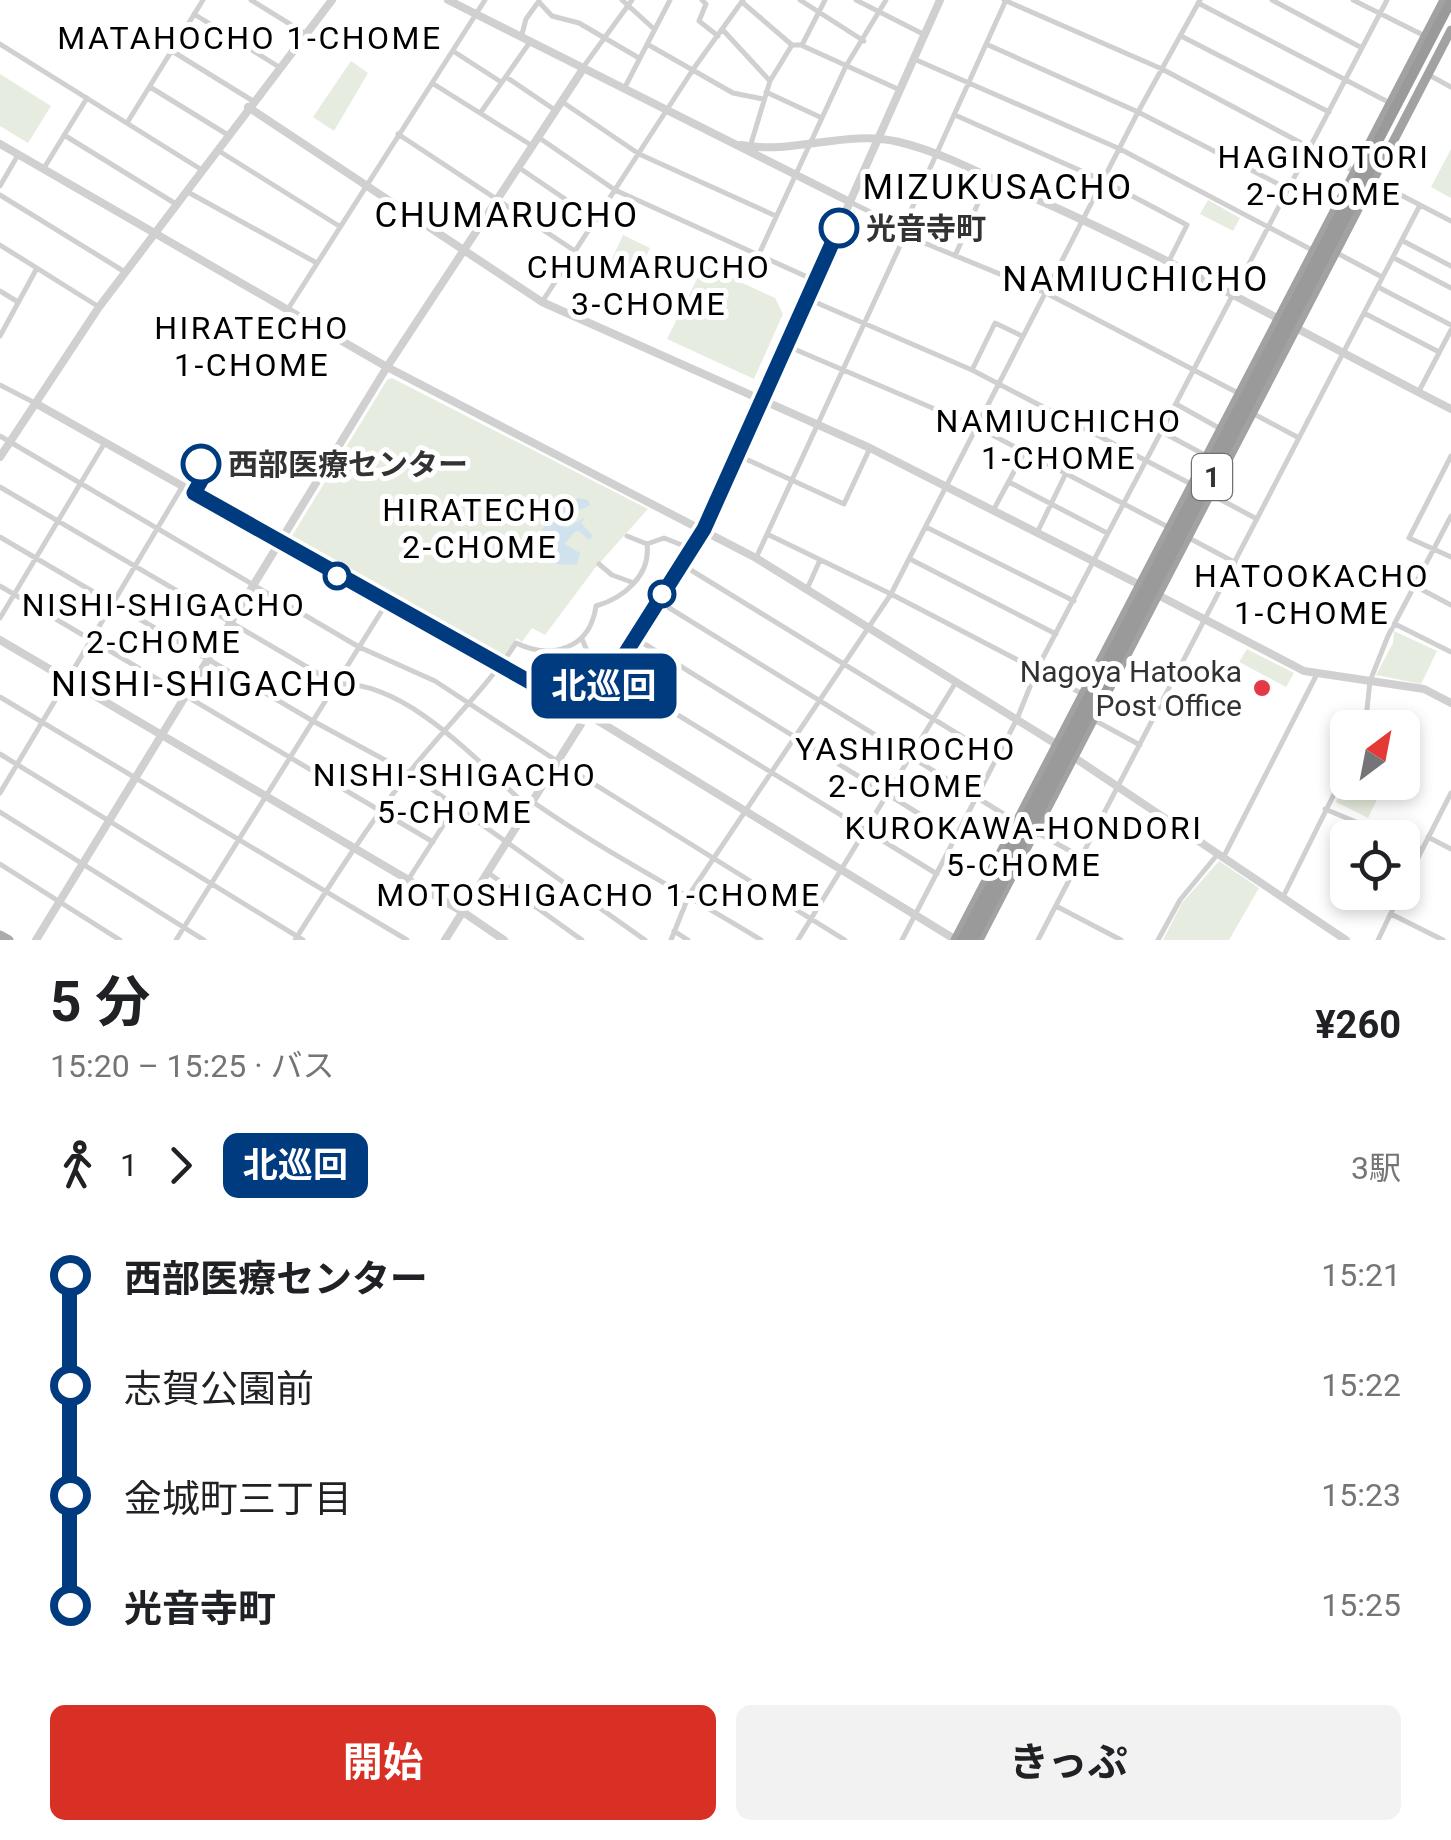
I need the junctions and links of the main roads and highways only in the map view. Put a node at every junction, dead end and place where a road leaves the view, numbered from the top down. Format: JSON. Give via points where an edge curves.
{"nodes":[{"id":1,"x":1448,"y":0,"type":"edge"},
{"id":2,"x":1451,"y":14,"type":"edge"},
{"id":3,"x":1451,"y":30,"type":"edge"},
{"id":4,"x":0,"y":934,"type":"edge"},
{"id":5,"x":8,"y":940,"type":"edge"},
{"id":6,"x":957,"y":940,"type":"edge"},
{"id":7,"x":976,"y":940,"type":"edge"}],
"edges":[{"from":1,"to":6,"type":"highway","number":"1","bridge":true},
{"from":1,"to":6,"type":"highway"},
{"from":2,"to":7,"type":"highway","number":"1","bridge":true},
{"from":3,"to":7,"type":"highway"},
{"from":4,"to":5,"type":"main road"}]}
